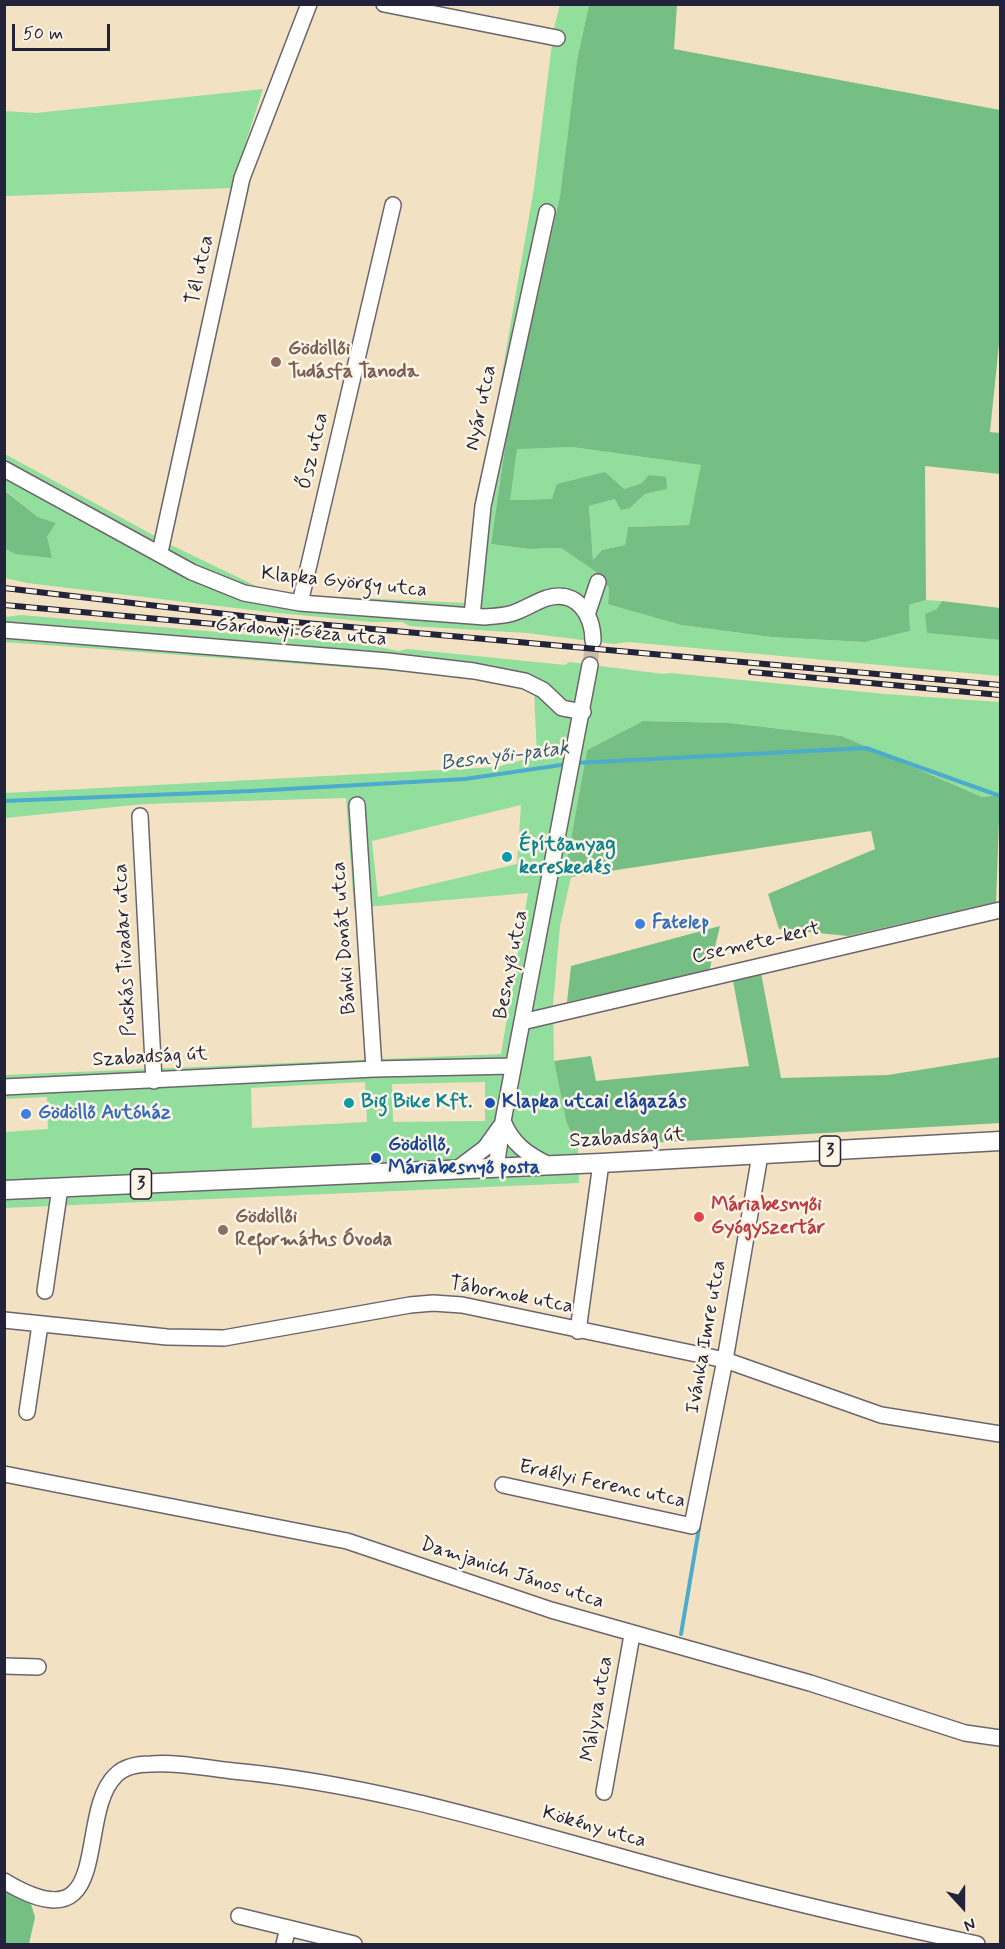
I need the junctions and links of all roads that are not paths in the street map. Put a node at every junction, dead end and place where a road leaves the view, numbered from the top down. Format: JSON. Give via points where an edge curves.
{"nodes":[{"id":1,"x":309,"y":4,"type":"edge"},
{"id":2,"x":384,"y":4,"type":"edge"},
{"id":3,"x":557,"y":39,"type":"dead end"},
{"id":4,"x":393,"y":205,"type":"dead end"},
{"id":5,"x":547,"y":212,"type":"dead end"},
{"id":6,"x":4,"y":469,"type":"edge"},
{"id":7,"x":159,"y":552,"type":"junction"},
{"id":8,"x":598,"y":582,"type":"dead end"},
{"id":9,"x":300,"y":603,"type":"junction"},
{"id":10,"x":588,"y":612,"type":"junction"},
{"id":11,"x":472,"y":616,"type":"junction"},
{"id":12,"x":4,"y":630,"type":"edge"},
{"id":13,"x":593,"y":641,"type":"tunnel mouth"},
{"id":14,"x":590,"y":665,"type":"tunnel mouth"},
{"id":15,"x":583,"y":712,"type":"junction"},
{"id":16,"x":357,"y":805,"type":"dead end"},
{"id":17,"x":140,"y":816,"type":"dead end"},
{"id":18,"x":1000,"y":910,"type":"edge"},
{"id":19,"x":522,"y":1022,"type":"junction"},
{"id":20,"x":513,"y":1066,"type":"junction"},
{"id":21,"x":374,"y":1069,"type":"junction"},
{"id":22,"x":154,"y":1081,"type":"junction"},
{"id":23,"x":4,"y":1087,"type":"edge"},
{"id":24,"x":503,"y":1121,"type":"junction"},
{"id":25,"x":1000,"y":1141,"type":"edge"},
{"id":26,"x":760,"y":1155,"type":"junction"},
{"id":27,"x":601,"y":1163,"type":"junction"},
{"id":28,"x":549,"y":1165,"type":"junction"},
{"id":29,"x":496,"y":1167,"type":"junction"},
{"id":30,"x":457,"y":1169,"type":"junction"},
{"id":31,"x":60,"y":1188,"type":"junction"},
{"id":32,"x":4,"y":1190,"type":"edge"},
{"id":33,"x":45,"y":1291,"type":"dead end"},
{"id":34,"x":4,"y":1320,"type":"edge"},
{"id":35,"x":40,"y":1325,"type":"junction"},
{"id":36,"x":578,"y":1331,"type":"junction"},
{"id":37,"x":725,"y":1360,"type":"junction"},
{"id":38,"x":27,"y":1412,"type":"dead end"},
{"id":39,"x":1000,"y":1434,"type":"edge"},
{"id":40,"x":4,"y":1474,"type":"edge"},
{"id":41,"x":503,"y":1485,"type":"dead end"},
{"id":42,"x":692,"y":1526,"type":"joint"},
{"id":43,"x":632,"y":1635,"type":"junction"},
{"id":44,"x":4,"y":1666,"type":"edge"},
{"id":45,"x":38,"y":1667,"type":"dead end"},
{"id":46,"x":1000,"y":1738,"type":"edge"},
{"id":47,"x":604,"y":1792,"type":"dead end"},
{"id":48,"x":4,"y":1881,"type":"edge"},
{"id":49,"x":239,"y":1916,"type":"dead end"},
{"id":50,"x":288,"y":1928,"type":"junction"},
{"id":51,"x":284,"y":1944,"type":"edge"},
{"id":52,"x":354,"y":1944,"type":"edge"},
{"id":53,"x":977,"y":1944,"type":"edge"}],
"edges":[{"from":1,"to":7,"type":"street","name":"Tél utca","via":[[242,178]]},
{"from":2,"to":3,"type":"street"},
{"from":4,"to":9,"type":"street","name":"Ősz utca"},
{"from":5,"to":11,"type":"street","name":"Nyár utca","via":[[483,507]]},
{"from":6,"to":7,"type":"street","name":"Klapka György utca"},
{"from":7,"to":9,"type":"street","name":"Klapka György utca","via":[[219,585]]},
{"from":8,"to":10,"type":"street"},
{"from":9,"to":11,"type":"street","name":"Klapka György utca"},
{"from":10,"to":11,"type":"street","name":"Klapka György utca","via":[[579,603],[549,597],[506,615]]},
{"from":10,"to":13,"type":"street"},
{"from":12,"to":15,"type":"street","name":"Gárdonyi Géza utca","via":[[474,671],[525,681],[543,690],[562,708]]},
{"from":14,"to":15,"type":"street","name":"Besnyő utca"},
{"from":15,"to":19,"type":"street","name":"Besnyő utca"},
{"from":16,"to":21,"type":"street","name":"Bánki Donát utca"},
{"from":17,"to":22,"type":"street","name":"Puskás Tivadar utca"},
{"from":18,"to":19,"type":"street","name":"Csemete-kert"},
{"from":19,"to":20,"type":"street","name":"Besnyő utca"},
{"from":20,"to":21,"type":"street","name":"Szabadság út"},
{"from":20,"to":24,"type":"street","name":"Besnyő utca"},
{"from":21,"to":22,"type":"street","name":"Szabadság út"},
{"from":22,"to":23,"type":"street","name":"Szabadság út"},
{"from":24,"to":28,"type":"street","via":[[520,1148]]},
{"from":24,"to":29,"type":"street","name":"Besnyő utca"},
{"from":24,"to":30,"type":"street","via":[[484,1148]]},
{"from":25,"to":26,"type":"main road","name":"Szabadság út","number":"3"},
{"from":26,"to":27,"type":"main road","name":"Szabadság út","number":"3"},
{"from":26,"to":37,"type":"street","name":"Ivánka Imre utca"},
{"from":27,"to":28,"type":"main road","name":"Szabadság út","number":"3"},
{"from":27,"to":36,"type":"street"},
{"from":28,"to":29,"type":"main road","name":"Szabadság út","number":"3"},
{"from":29,"to":30,"type":"main road","name":"Szabadság út","number":"3"},
{"from":30,"to":31,"type":"main road","name":"Szabadság út","number":"3"},
{"from":31,"to":32,"type":"main road","name":"Szabadság út","number":"3"},
{"from":31,"to":33,"type":"street"},
{"from":34,"to":35,"type":"street","name":"Tábornok utca"},
{"from":35,"to":36,"type":"street","name":"Tábornok utca","via":[[166,1337],[224,1338],[434,1303],[462,1305]]},
{"from":35,"to":38,"type":"street"},
{"from":36,"to":37,"type":"street","name":"Tábornok utca"},
{"from":37,"to":39,"type":"street","name":"Tábornok utca","via":[[881,1415]]},
{"from":37,"to":42,"type":"street","name":"Ivánka Imre utca"},
{"from":40,"to":43,"type":"street","name":"Damjanich János utca","via":[[347,1541]]},
{"from":41,"to":42,"type":"street","name":"Erdélyi Ferenc utca"},
{"from":43,"to":46,"type":"street","name":"Damjanich János utca","via":[[810,1683],[965,1733]]},
{"from":43,"to":47,"type":"street","name":"Mályva utca"},
{"from":44,"to":45,"type":"street"},
{"from":48,"to":53,"type":"street","name":"Kökény utca","via":[[37,1897],[60,1899],[72,1895],[85,1879],[103,1797],[117,1774],[149,1764],[196,1767],[316,1780],[399,1797],[830,1912]]},
{"from":49,"to":50,"type":"street"},
{"from":50,"to":51,"type":"street"},
{"from":50,"to":52,"type":"street"}]}
